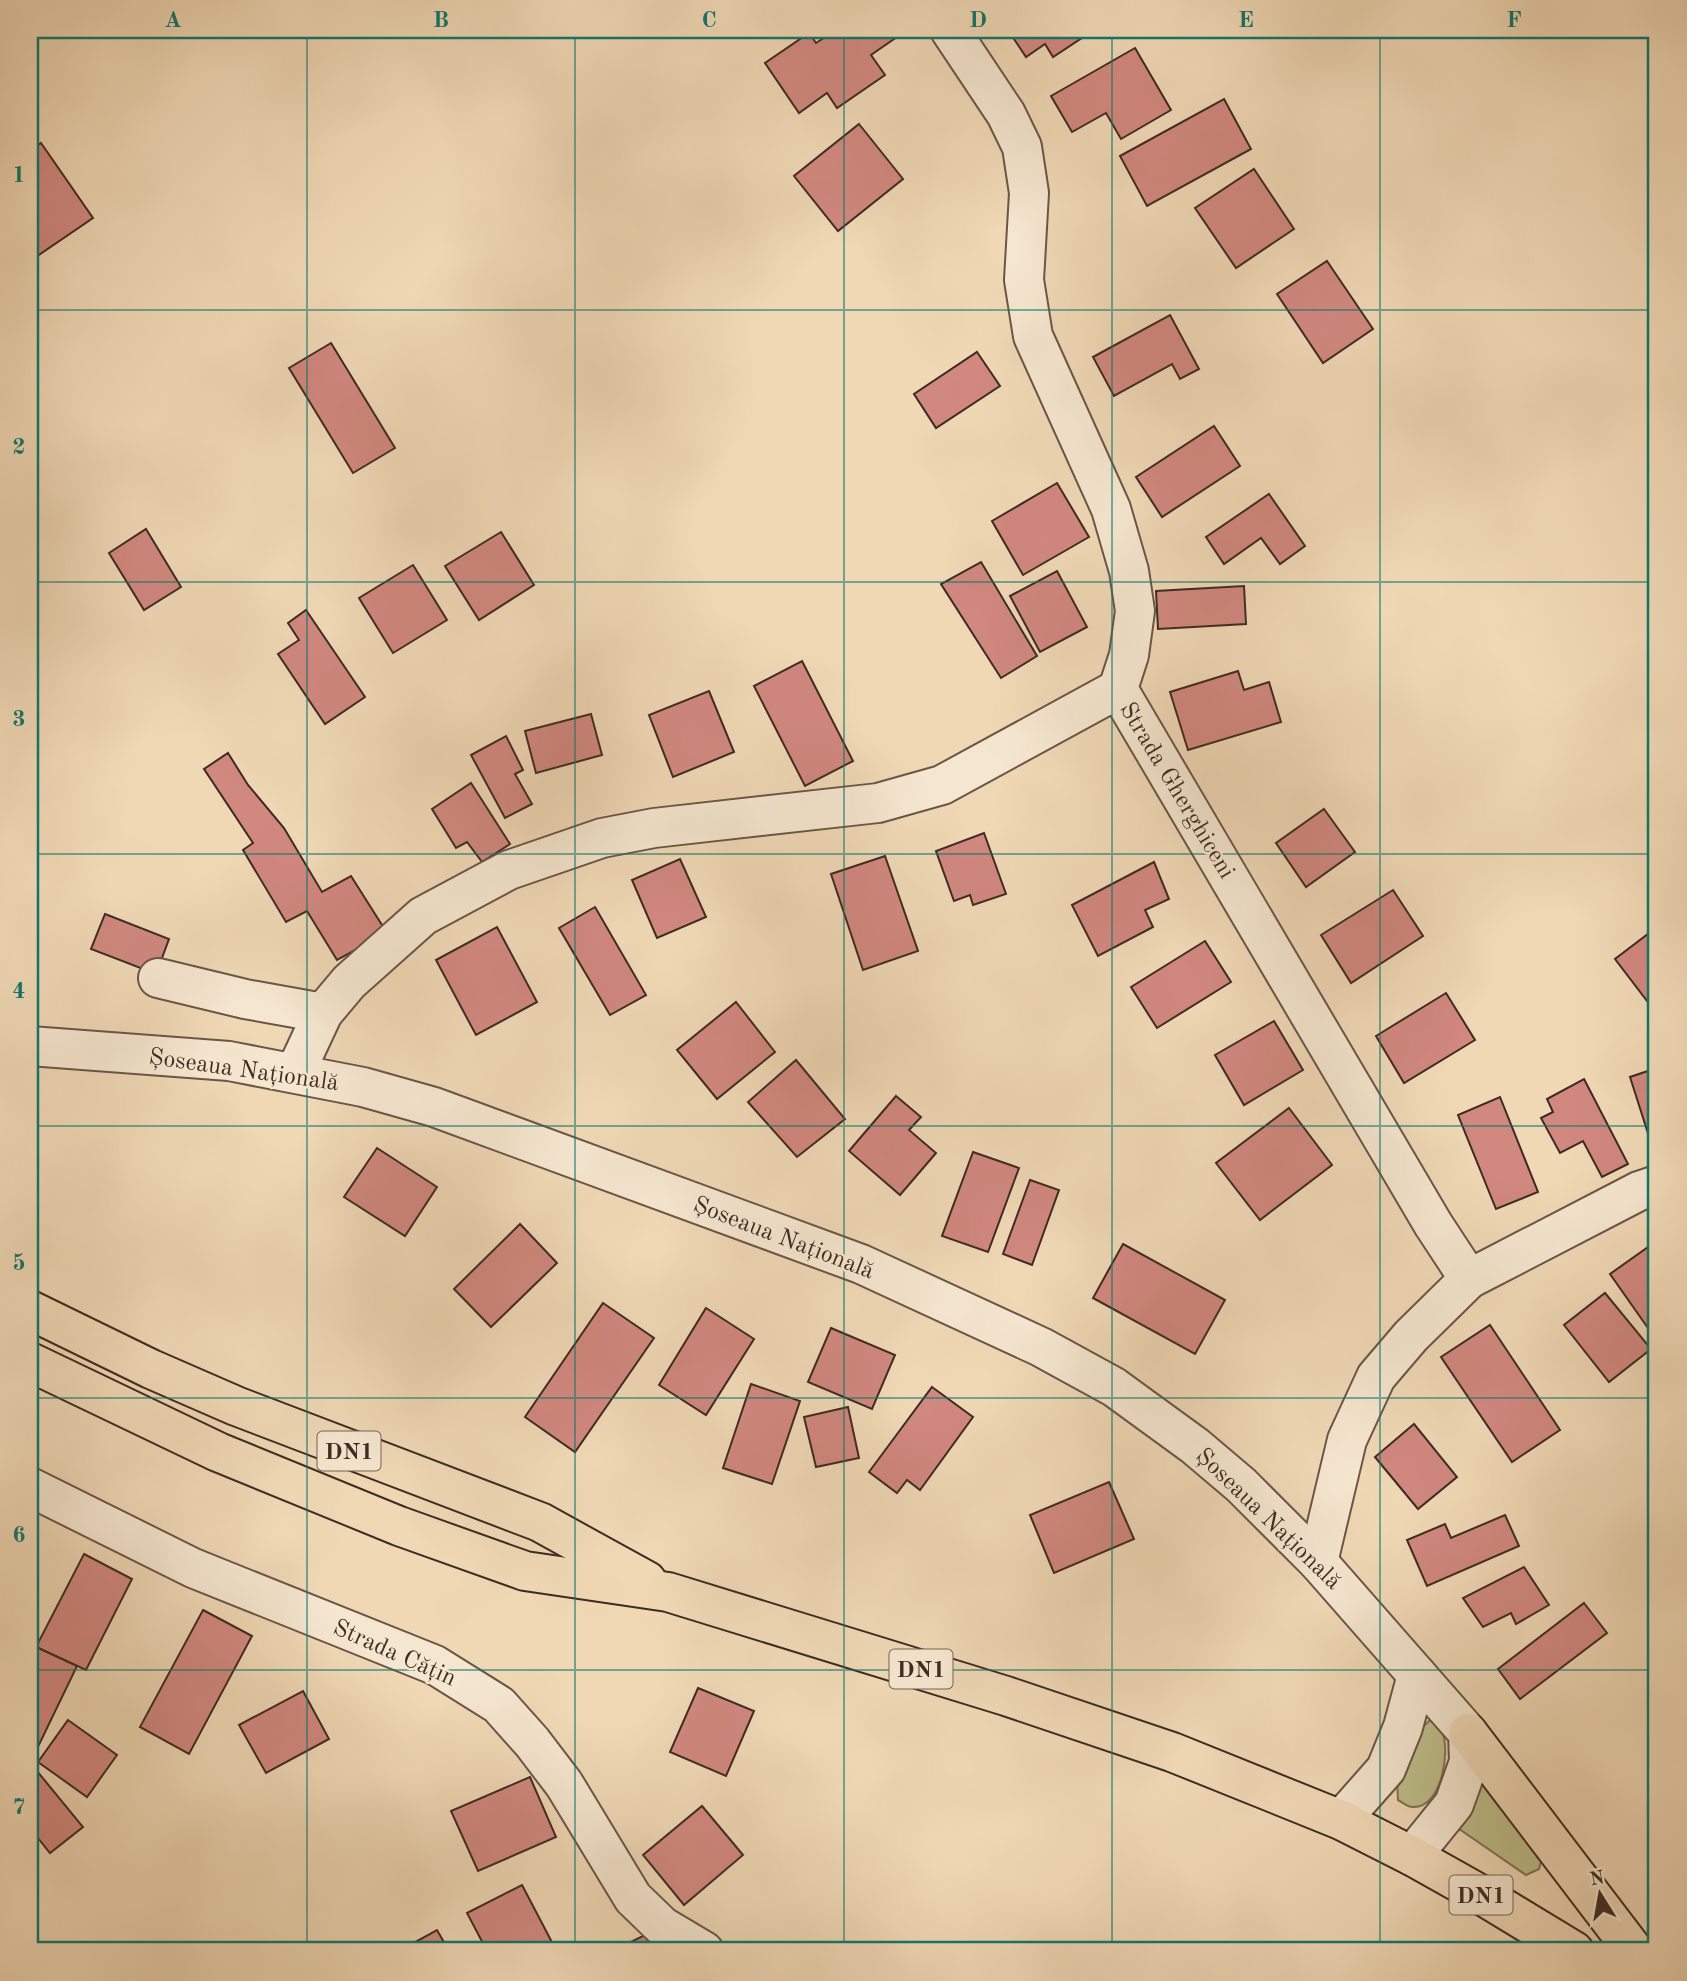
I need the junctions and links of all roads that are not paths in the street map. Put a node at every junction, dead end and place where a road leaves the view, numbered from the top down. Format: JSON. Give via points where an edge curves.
{"nodes":[{"id":1,"x":950,"y":30,"type":"edge"},
{"id":2,"x":1118,"y":689,"type":"junction"},
{"id":3,"x":158,"y":978,"type":"dead end"},
{"id":4,"x":323,"y":1013,"type":"junction"},
{"id":5,"x":30,"y":1046,"type":"edge"},
{"id":6,"x":295,"y":1073,"type":"junction"},
{"id":7,"x":1657,"y":1185,"type":"edge"},
{"id":8,"x":1469,"y":1279,"type":"junction"},
{"id":9,"x":30,"y":1310,"type":"edge"},
{"id":10,"x":30,"y":1362,"type":"edge"},
{"id":11,"x":30,"y":1487,"type":"edge"},
{"id":12,"x":1318,"y":1562,"type":"junction"},
{"id":13,"x":668,"y":1592,"type":"junction"},
{"id":14,"x":1417,"y":1675,"type":"junction"},
{"id":15,"x":1468,"y":1733,"type":"junction"},
{"id":16,"x":1341,"y":1820,"type":"junction"},
{"id":17,"x":1412,"y":1856,"type":"junction"},
{"id":18,"x":1563,"y":1946,"type":"edge"},
{"id":19,"x":704,"y":1951,"type":"edge"},
{"id":20,"x":1633,"y":1951,"type":"edge"}],
"edges":[{"from":1,"to":2,"type":"street","name":"Strada Gherghiceni","via":[[1006,114],[1022,147],[1029,192],[1024,280],[1032,336],[1111,509],[1129,571],[1135,611]]},
{"from":2,"to":4,"type":"street","via":[[942,785],[878,803],[602,838],[509,870],[423,916],[349,982]]},
{"from":2,"to":8,"type":"street","name":"Strada Gherghiceni"},
{"from":3,"to":4,"type":"street"},
{"from":4,"to":6,"type":"street"},
{"from":5,"to":6,"type":"street","name":"Șoseaua Națională","via":[[229,1061]]},
{"from":6,"to":12,"type":"street","name":"Șoseaua Națională","via":[[434,1107],[886,1275],[1041,1347],[1114,1387],[1195,1446]]},
{"from":7,"to":8,"type":"street"},
{"from":8,"to":12,"type":"street","via":[[1376,1377],[1347,1440]]},
{"from":9,"to":13,"type":"highway","number":"DN1","via":[[236,1406],[540,1522]]},
{"from":10,"to":13,"type":"highway","number":"DN1","via":[[218,1452],[487,1558],[525,1571]]},
{"from":11,"to":19,"type":"street","name":"Strada Cățin","via":[[193,1568],[435,1665],[499,1705],[564,1784],[633,1898],[662,1926]]},
{"from":12,"to":14,"type":"street","name":"Șoseaua Națională"},
{"from":13,"to":16,"type":"highway","number":"DN1","via":[[1172,1752]]},
{"from":14,"to":15,"type":"street","name":"Șoseaua Națională"},
{"from":14,"to":16,"type":"street","via":[[1403,1727],[1385,1769]]},
{"from":15,"to":17,"type":"street","via":[[1469,1762],[1454,1804]]},
{"from":15,"to":20,"type":"highway"},
{"from":16,"to":17,"type":"highway","number":"DN1"},
{"from":17,"to":18,"type":"highway","number":"DN1"}]}
